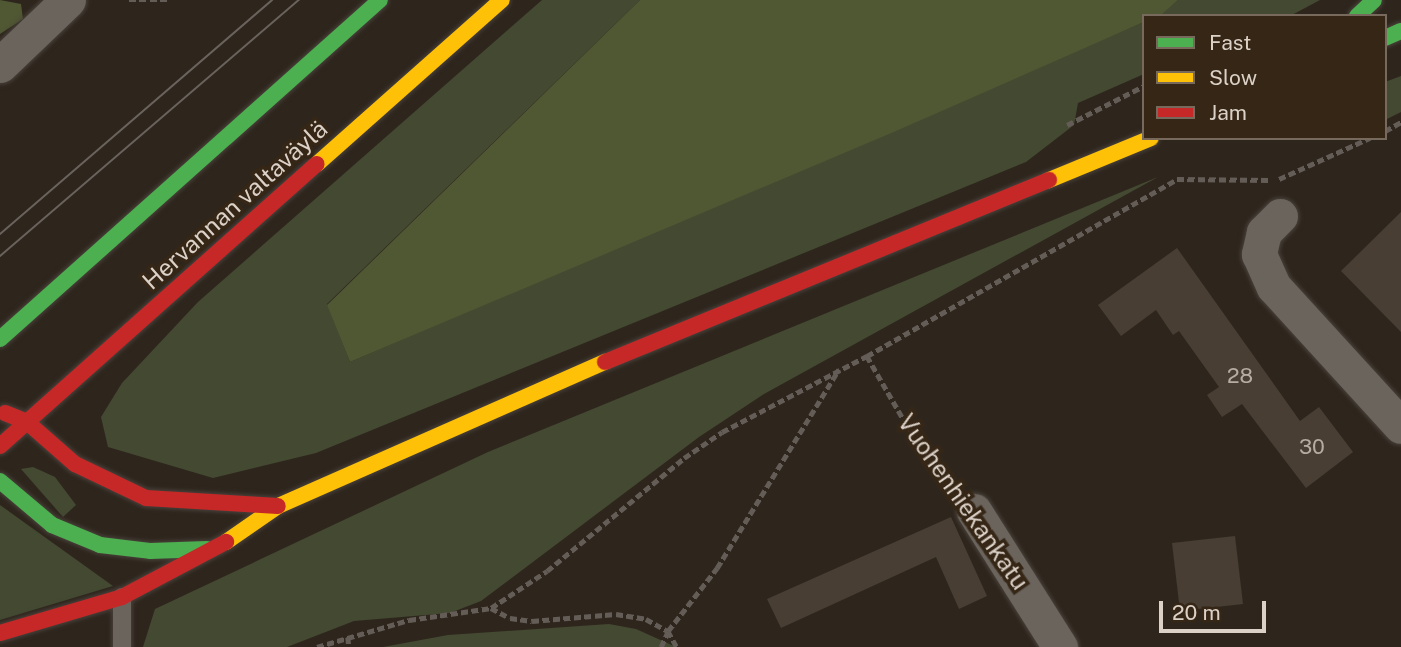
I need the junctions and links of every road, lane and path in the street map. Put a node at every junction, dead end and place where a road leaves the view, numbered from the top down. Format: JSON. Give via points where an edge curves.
{"nodes":[{"id":1,"x":68,"y":0,"type":"edge"},
{"id":2,"x":130,"y":0,"type":"edge"},
{"id":3,"x":168,"y":0,"type":"edge"},
{"id":4,"x":380,"y":0,"type":"edge"},
{"id":5,"x":502,"y":0,"type":"edge"},
{"id":6,"x":1374,"y":0,"type":"edge"},
{"id":7,"x":1359,"y":14,"type":"edge"},
{"id":8,"x":0,"y":65,"type":"edge"},
{"id":9,"x":1142,"y":87,"type":"edge"},
{"id":10,"x":1067,"y":125,"type":"dead end"},
{"id":11,"x":1146,"y":140,"type":"edge"},
{"id":12,"x":1365,"y":140,"type":"edge"},
{"id":13,"x":1280,"y":216,"type":"dead end"},
{"id":14,"x":0,"y":339,"type":"edge"},
{"id":15,"x":867,"y":356,"type":"junction"},
{"id":16,"x":840,"y":369,"type":"junction"},
{"id":17,"x":0,"y":411,"type":"edge"},
{"id":18,"x":27,"y":422,"type":"junction"},
{"id":19,"x":1401,"y":426,"type":"edge"},
{"id":20,"x":0,"y":446,"type":"edge"},
{"id":21,"x":0,"y":481,"type":"edge"},
{"id":22,"x":278,"y":506,"type":"junction"},
{"id":23,"x":974,"y":511,"type":"joint"},
{"id":24,"x":207,"y":549,"type":"junction"},
{"id":25,"x":122,"y":597,"type":"junction"},
{"id":26,"x":491,"y":608,"type":"junction"},
{"id":27,"x":668,"y":631,"type":"junction"},
{"id":28,"x":0,"y":633,"type":"edge"},
{"id":29,"x":348,"y":637,"type":"junction"},
{"id":30,"x":122,"y":647,"type":"edge"},
{"id":31,"x":317,"y":647,"type":"edge"},
{"id":32,"x":349,"y":647,"type":"edge"},
{"id":33,"x":661,"y":647,"type":"edge"},
{"id":34,"x":677,"y":647,"type":"edge"},
{"id":35,"x":1060,"y":647,"type":"edge"}],
"edges":[{"from":1,"to":8,"type":"street"},
{"from":2,"to":3,"type":"path"},
{"from":4,"to":14,"type":"highway"},
{"from":5,"to":18,"type":"highway","name":"Hervannan valtaväylä"},
{"from":6,"to":7,"type":"highway"},
{"from":9,"to":10,"type":"path"},
{"from":11,"to":22,"type":"highway","via":[[484,412]]},
{"from":12,"to":15,"type":"path","via":[[1275,180],[1177,179]]},
{"from":13,"to":19,"type":"street","via":[[1264,232],[1259,254],[1274,287]]},
{"from":15,"to":16,"type":"path"},
{"from":15,"to":23,"type":"path","name":"Vuohenhiekankatu","via":[[908,427]]},
{"from":16,"to":26,"type":"path","via":[[684,458],[547,571]]},
{"from":16,"to":27,"type":"path","via":[[717,568]]},
{"from":17,"to":18,"type":"highway"},
{"from":18,"to":20,"type":"highway","name":"Hervannan valtaväylä"},
{"from":18,"to":22,"type":"highway","via":[[75,464],[146,498]]},
{"from":21,"to":24,"type":"highway","via":[[52,525],[100,545],[150,551]]},
{"from":22,"to":24,"type":"highway","via":[[244,533]]},
{"from":23,"to":35,"type":"street","name":"Vuohenhiekankatu"},
{"from":24,"to":25,"type":"highway","via":[[168,577]]},
{"from":25,"to":28,"type":"highway"},
{"from":25,"to":30,"type":"lane"},
{"from":26,"to":27,"type":"path","via":[[510,618],[532,621],[616,614],[646,619]]},
{"from":26,"to":29,"type":"path","via":[[456,617],[408,620]]},
{"from":27,"to":33,"type":"path"},
{"from":27,"to":34,"type":"path"},
{"from":29,"to":31,"type":"path"},
{"from":29,"to":32,"type":"path"}]}
